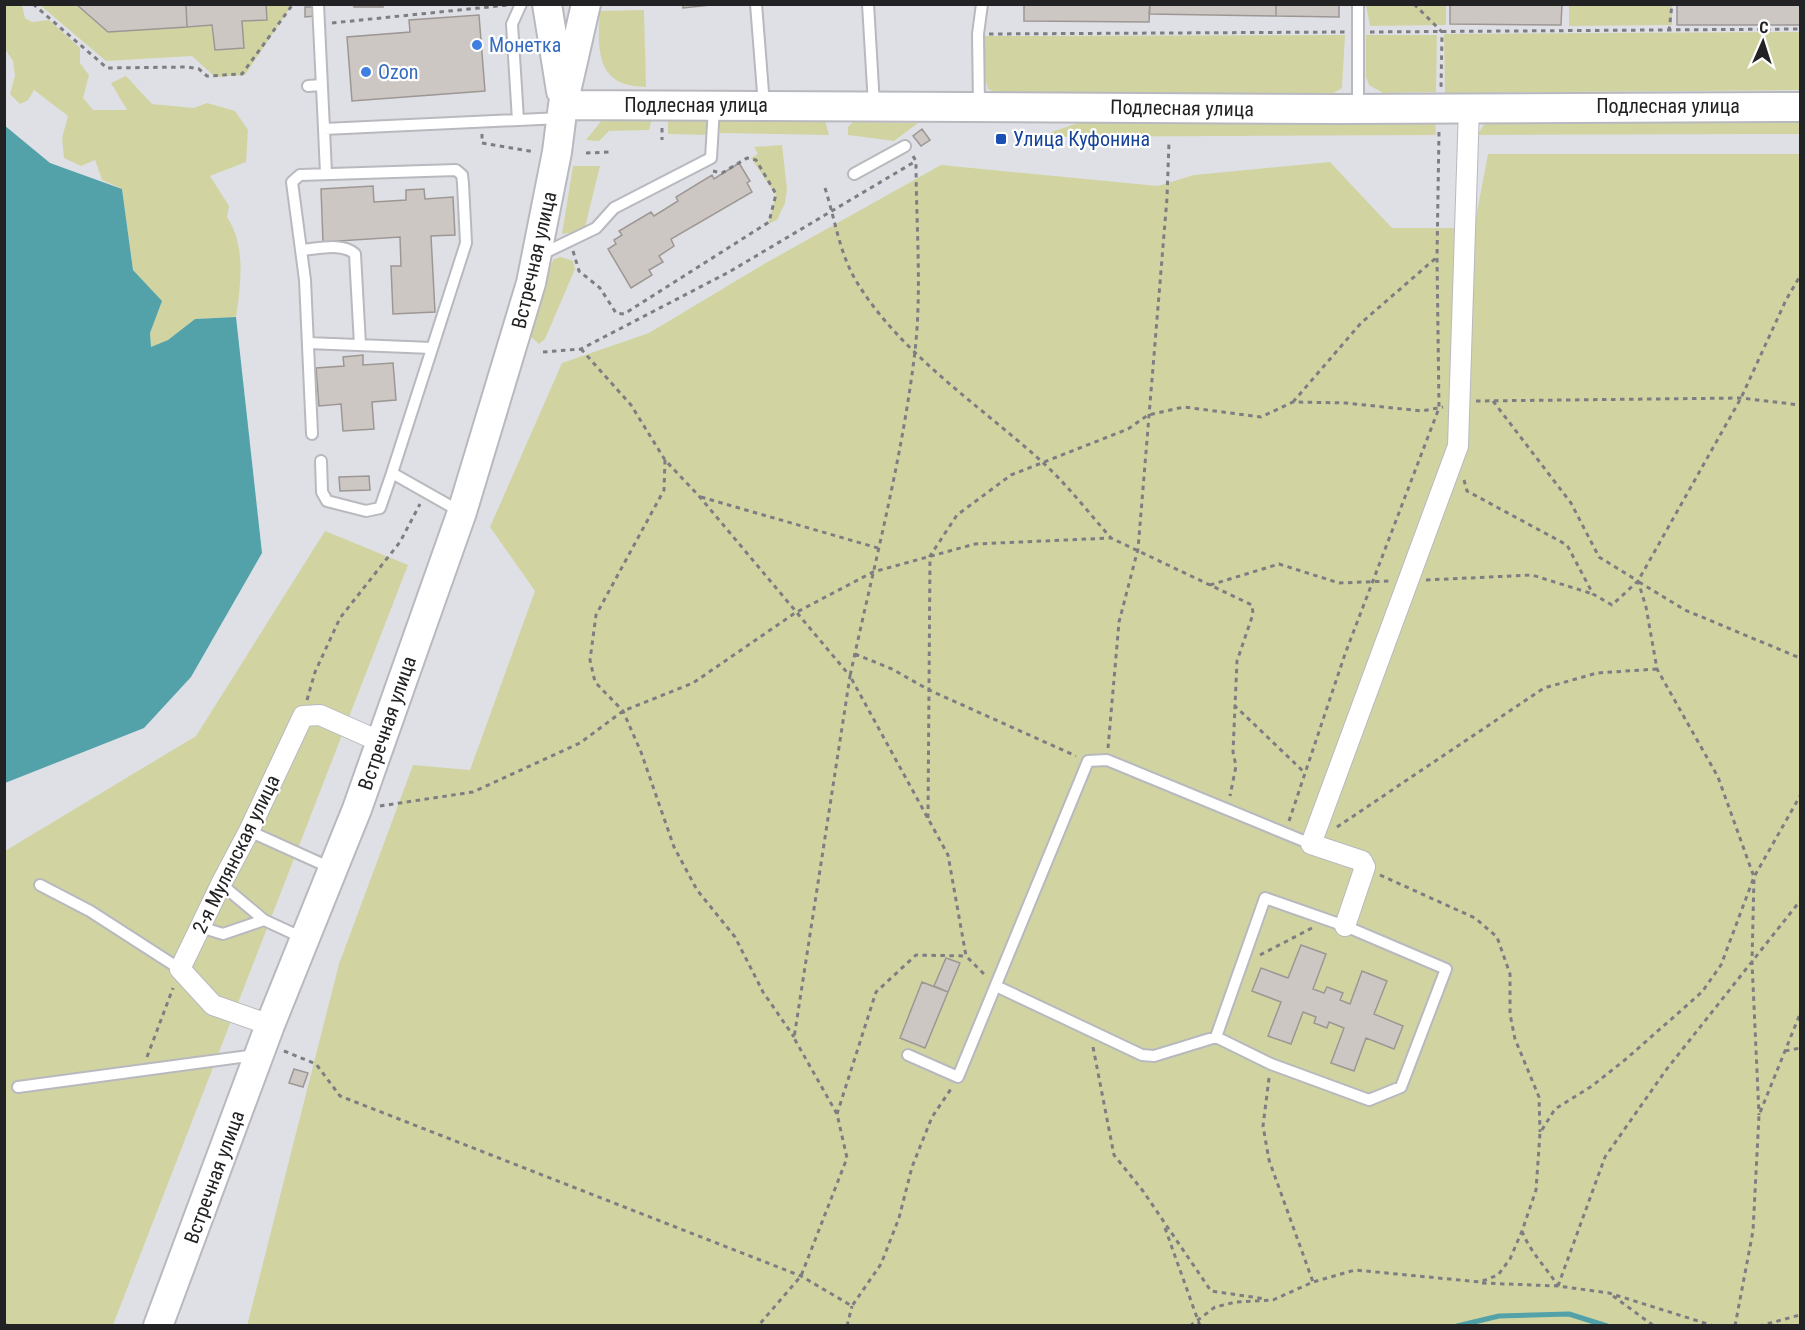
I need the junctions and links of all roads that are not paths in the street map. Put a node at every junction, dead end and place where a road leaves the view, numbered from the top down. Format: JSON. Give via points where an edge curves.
{"nodes":[{"id":1,"x":318,"y":4,"type":"edge"},
{"id":2,"x":520,"y":4,"type":"edge"},
{"id":3,"x":547,"y":4,"type":"edge"},
{"id":4,"x":586,"y":4,"type":"edge"},
{"id":5,"x":756,"y":4,"type":"edge"},
{"id":6,"x":868,"y":4,"type":"edge"},
{"id":7,"x":982,"y":4,"type":"edge"},
{"id":8,"x":1358,"y":4,"type":"edge"},
{"id":9,"x":321,"y":85,"type":"junction"},
{"id":10,"x":308,"y":86,"type":"dead end"},
{"id":11,"x":714,"y":105,"type":"junction"},
{"id":12,"x":764,"y":105,"type":"junction"},
{"id":13,"x":874,"y":105,"type":"junction"},
{"id":14,"x":980,"y":106,"type":"junction"},
{"id":15,"x":1469,"y":107,"type":"junction"},
{"id":16,"x":1800,"y":107,"type":"edge"},
{"id":17,"x":1358,"y":109,"type":"junction"},
{"id":18,"x":562,"y":112,"type":"junction"},
{"id":19,"x":518,"y":120,"type":"junction"},
{"id":20,"x":324,"y":129,"type":"junction"},
{"id":21,"x":905,"y":146,"type":"road end"},
{"id":22,"x":326,"y":174,"type":"junction"},
{"id":23,"x":854,"y":174,"type":"dead end"},
{"id":24,"x":301,"y":250,"type":"junction"},
{"id":25,"x":537,"y":256,"type":"junction"},
{"id":26,"x":308,"y":343,"type":"junction"},
{"id":27,"x":360,"y":345,"type":"junction"},
{"id":28,"x":432,"y":348,"type":"junction"},
{"id":29,"x":312,"y":434,"type":"dead end"},
{"id":30,"x":321,"y":461,"type":"dead end"},
{"id":31,"x":392,"y":473,"type":"junction"},
{"id":32,"x":462,"y":512,"type":"junction"},
{"id":33,"x":381,"y":742,"type":"junction"},
{"id":34,"x":249,"y":831,"type":"junction"},
{"id":35,"x":1311,"y":844,"type":"junction"},
{"id":36,"x":333,"y":869,"type":"junction"},
{"id":37,"x":221,"y":884,"type":"junction"},
{"id":38,"x":40,"y":885,"type":"dead end"},
{"id":39,"x":264,"y":920,"type":"junction"},
{"id":40,"x":1338,"y":924,"type":"junction"},
{"id":41,"x":200,"y":927,"type":"junction"},
{"id":42,"x":305,"y":939,"type":"junction"},
{"id":43,"x":180,"y":969,"type":"junction"},
{"id":44,"x":996,"y":986,"type":"junction"},
{"id":45,"x":1216,"y":1037,"type":"junction"},
{"id":46,"x":265,"y":1041,"type":"junction"},
{"id":47,"x":908,"y":1055,"type":"dead end"},
{"id":48,"x":18,"y":1088,"type":"dead end"},
{"id":49,"x":158,"y":1326,"type":"edge"}],
"edges":[{"from":1,"to":9,"type":"lane"},
{"from":2,"to":19,"type":"lane","via":[[512,24]]},
{"from":3,"to":18,"type":"main road"},
{"from":4,"to":18,"type":"main road"},
{"from":5,"to":12,"type":"lane"},
{"from":6,"to":13,"type":"lane"},
{"from":7,"to":14,"type":"lane","via":[[978,34]]},
{"from":8,"to":17,"type":"lane"},
{"from":9,"to":10,"type":"lane"},
{"from":9,"to":20,"type":"lane"},
{"from":11,"to":12,"type":"main road","name":"Подлесная улица"},
{"from":11,"to":18,"type":"main road","name":"Подлесная улица"},
{"from":11,"to":25,"type":"lane","via":[[712,153],[707,161],[614,208],[596,228]]},
{"from":12,"to":13,"type":"main road","name":"Подлесная улица"},
{"from":13,"to":14,"type":"main road","name":"Подлесная улица"},
{"from":14,"to":17,"type":"main road","name":"Подлесная улица"},
{"from":15,"to":16,"type":"main road","name":"Подлесная улица"},
{"from":15,"to":17,"type":"main road","name":"Подлесная улица"},
{"from":15,"to":35,"type":"street","via":[[1458,446]]},
{"from":18,"to":19,"type":"lane"},
{"from":18,"to":25,"type":"main road","name":"Встречная улица"},
{"from":19,"to":20,"type":"lane"},
{"from":20,"to":22,"type":"lane"},
{"from":21,"to":23,"type":"lane"},
{"from":22,"to":24,"type":"lane","via":[[300,176],[292,182]]},
{"from":22,"to":28,"type":"lane","via":[[448,169],[462,175],[466,243]]},
{"from":24,"to":26,"type":"lane"},
{"from":24,"to":27,"type":"lane","via":[[343,248],[355,254]]},
{"from":25,"to":32,"type":"main road","name":"Встречная улица"},
{"from":26,"to":27,"type":"lane"},
{"from":26,"to":29,"type":"lane"},
{"from":27,"to":28,"type":"lane"},
{"from":28,"to":31,"type":"lane"},
{"from":30,"to":31,"type":"lane","via":[[322,492],[327,501],[366,511],[380,508]]},
{"from":31,"to":32,"type":"lane"},
{"from":32,"to":33,"type":"main road","name":"Встречная улица"},
{"from":33,"to":34,"type":"street","name":"2-я Мулянская улица","via":[[320,715],[303,716]]},
{"from":33,"to":36,"type":"main road","name":"Встречная улица"},
{"from":34,"to":36,"type":"lane"},
{"from":34,"to":37,"type":"street","name":"2-я Мулянская улица"},
{"from":35,"to":40,"type":"street","via":[[1362,861],[1365,872]]},
{"from":35,"to":44,"type":"lane","via":[[1107,760],[1088,761]]},
{"from":36,"to":42,"type":"main road","name":"Встречная улица"},
{"from":37,"to":39,"type":"lane"},
{"from":37,"to":41,"type":"street","name":"2-я Мулянская улица"},
{"from":38,"to":43,"type":"lane","via":[[90,911]]},
{"from":39,"to":41,"type":"lane","via":[[224,934]]},
{"from":39,"to":42,"type":"lane"},
{"from":40,"to":45,"type":"lane","via":[[1265,898]]},
{"from":40,"to":45,"type":"lane","via":[[1446,969],[1401,1087],[1369,1100],[1271,1064]]},
{"from":41,"to":43,"type":"street","name":"2-я Мулянская улица"},
{"from":42,"to":46,"type":"main road","name":"Встречная улица"},
{"from":43,"to":46,"type":"street","via":[[213,1005]]},
{"from":44,"to":45,"type":"lane","via":[[1149,1056]]},
{"from":44,"to":47,"type":"lane","via":[[958,1077]]},
{"from":46,"to":48,"type":"lane","via":[[141,1072]]},
{"from":46,"to":49,"type":"main road","name":"Встречная улица"}]}
